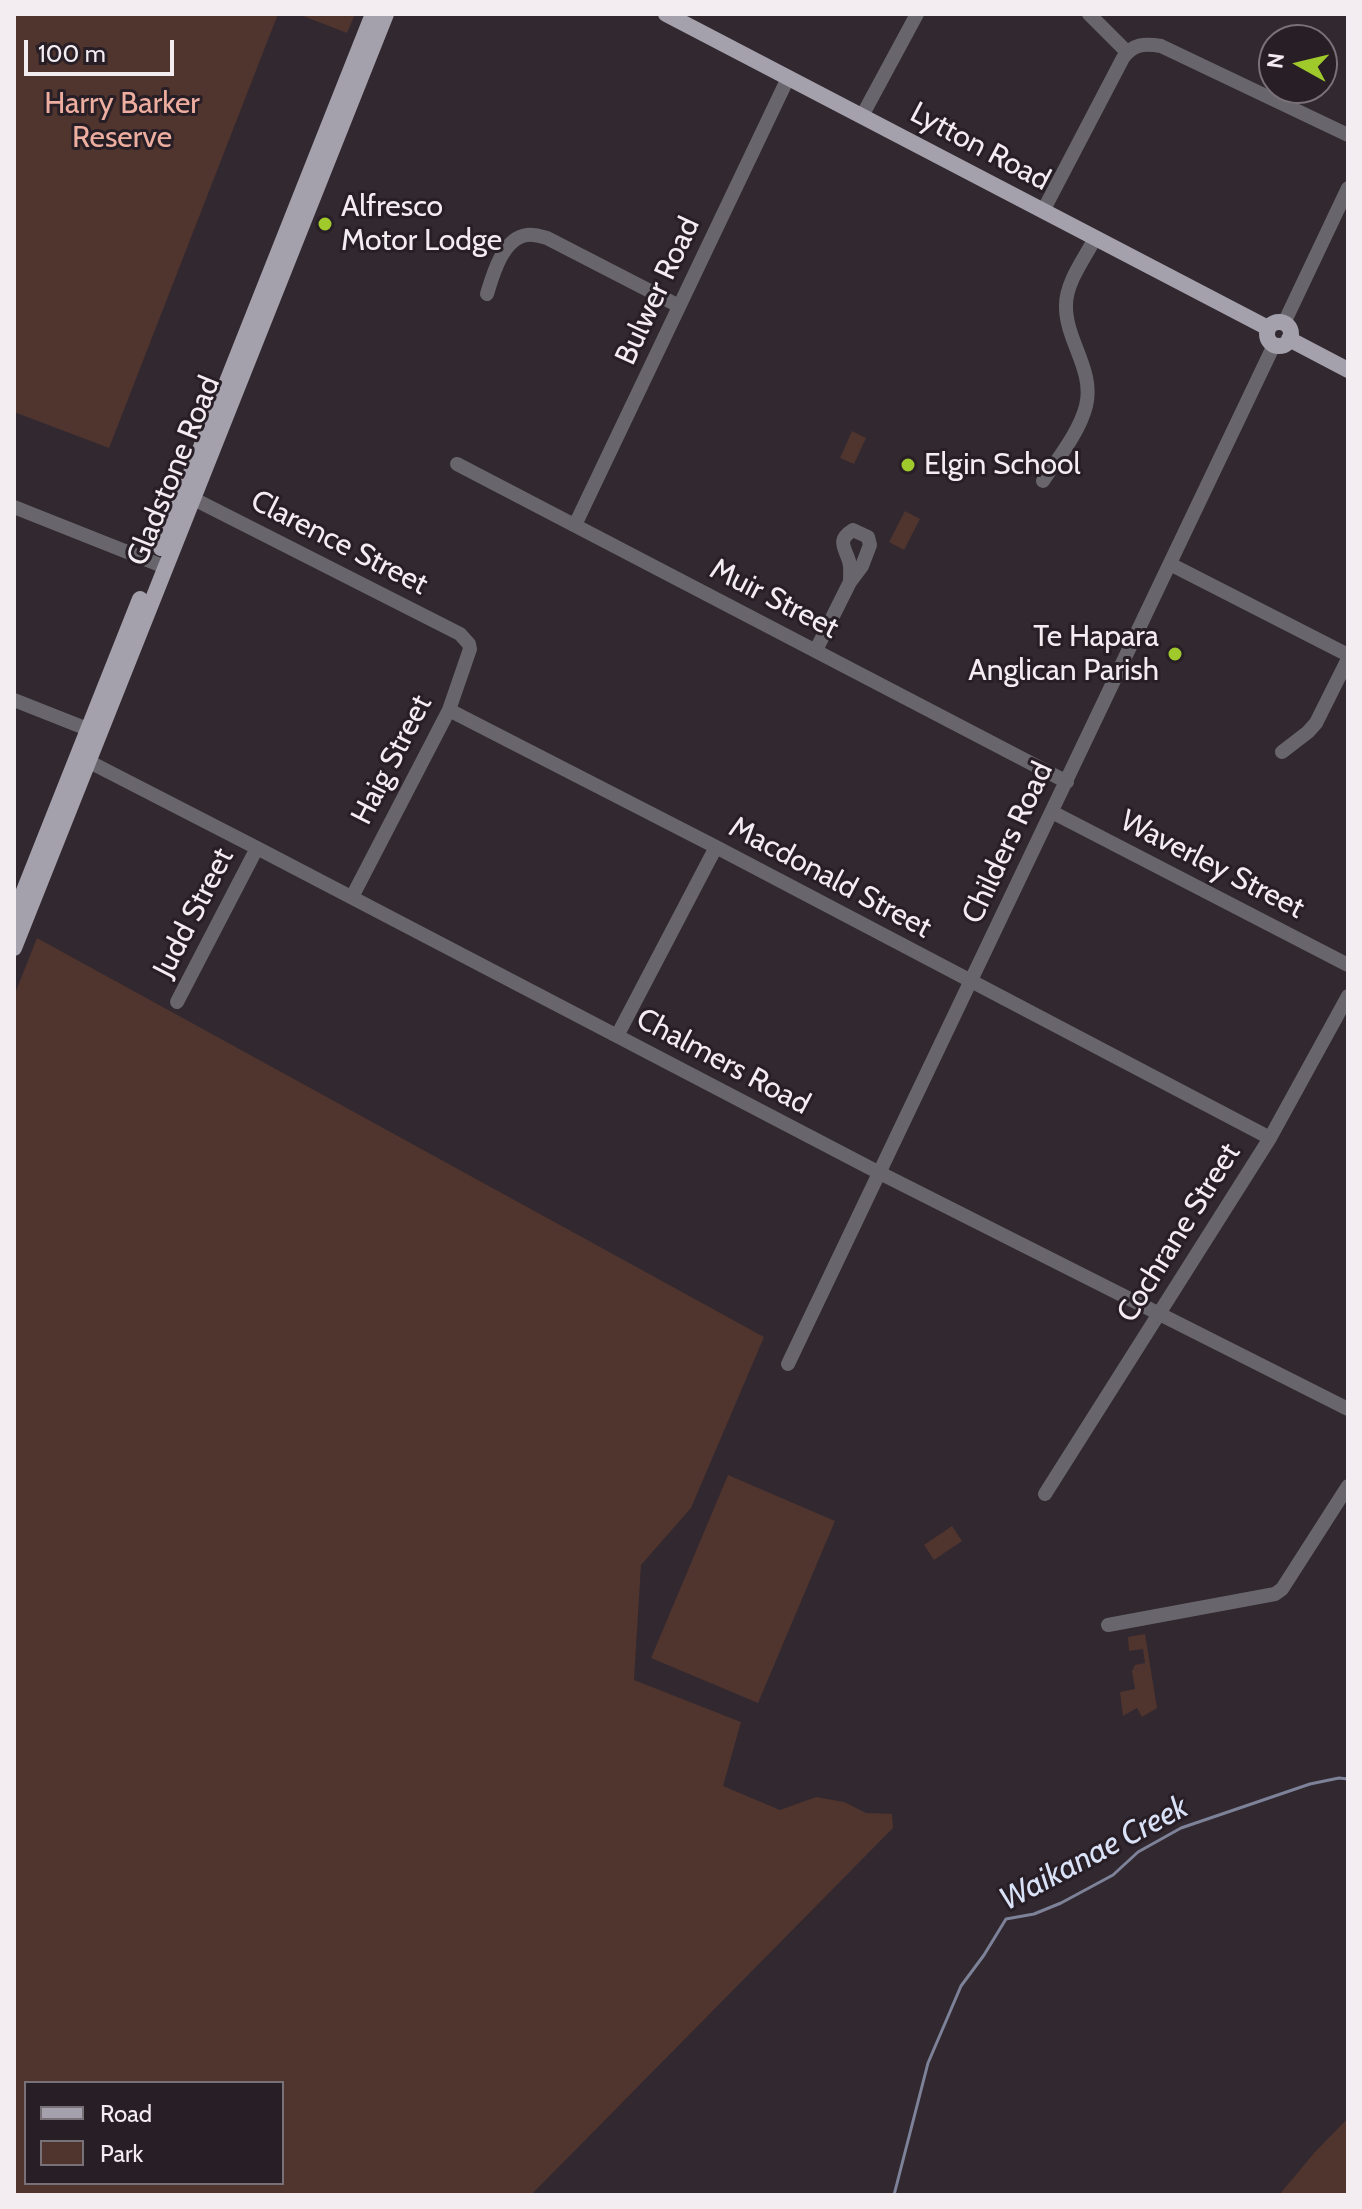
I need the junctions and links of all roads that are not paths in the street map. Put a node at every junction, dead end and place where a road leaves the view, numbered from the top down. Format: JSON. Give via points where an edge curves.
{"nodes":[{"id":1,"x":373,"y":14,"type":"edge"},
{"id":2,"x":386,"y":14,"type":"edge"},
{"id":3,"x":666,"y":14,"type":"edge"},
{"id":4,"x":917,"y":14,"type":"edge"},
{"id":5,"x":1089,"y":14,"type":"edge"},
{"id":6,"x":1127,"y":52,"type":"junction"},
{"id":7,"x":788,"y":78,"type":"junction"},
{"id":8,"x":862,"y":116,"type":"junction"},
{"id":9,"x":1348,"y":135,"type":"edge"},
{"id":10,"x":1348,"y":188,"type":"edge"},
{"id":11,"x":1043,"y":211,"type":"junction"},
{"id":12,"x":1095,"y":238,"type":"junction"},
{"id":13,"x":487,"y":294,"type":"dead end"},
{"id":14,"x":679,"y":306,"type":"junction"},
{"id":15,"x":1279,"y":334,"type":"junction"},
{"id":16,"x":1348,"y":370,"type":"edge"},
{"id":17,"x":457,"y":464,"type":"dead end"},
{"id":18,"x":1043,"y":481,"type":"dead end"},
{"id":19,"x":188,"y":495,"type":"junction"},
{"id":20,"x":14,"y":507,"type":"edge"},
{"id":21,"x":575,"y":525,"type":"junction"},
{"id":22,"x":1170,"y":564,"type":"junction"},
{"id":23,"x":160,"y":565,"type":"junction"},
{"id":24,"x":850,"y":582,"type":"dead end"},
{"id":25,"x":469,"y":644,"type":"joint"},
{"id":26,"x":816,"y":650,"type":"junction"},
{"id":27,"x":1348,"y":657,"type":"edge"},
{"id":28,"x":14,"y":700,"type":"edge"},
{"id":29,"x":449,"y":710,"type":"junction"},
{"id":30,"x":94,"y":732,"type":"junction"},
{"id":31,"x":1282,"y":752,"type":"dead end"},
{"id":32,"x":83,"y":758,"type":"junction"},
{"id":33,"x":1067,"y":782,"type":"junction"},
{"id":34,"x":1052,"y":812,"type":"junction"},
{"id":35,"x":716,"y":847,"type":"junction"},
{"id":36,"x":257,"y":848,"type":"junction"},
{"id":37,"x":352,"y":897,"type":"junction"},
{"id":38,"x":14,"y":916,"type":"edge"},
{"id":39,"x":14,"y":948,"type":"edge"},
{"id":40,"x":1348,"y":965,"type":"edge"},
{"id":41,"x":971,"y":982,"type":"junction"},
{"id":42,"x":1348,"y":996,"type":"edge"},
{"id":43,"x":177,"y":1002,"type":"dead end"},
{"id":44,"x":617,"y":1036,"type":"junction"},
{"id":45,"x":1270,"y":1138,"type":"junction"},
{"id":46,"x":880,"y":1174,"type":"junction"},
{"id":47,"x":1160,"y":1313,"type":"junction"},
{"id":48,"x":788,"y":1364,"type":"dead end"},
{"id":49,"x":1348,"y":1409,"type":"edge"},
{"id":50,"x":1348,"y":1486,"type":"edge"},
{"id":51,"x":1045,"y":1494,"type":"dead end"},
{"id":52,"x":1108,"y":1625,"type":"dead end"}],
"edges":[{"from":1,"to":19,"type":"main road","name":"Gladstone Road"},
{"from":2,"to":19,"type":"main road","name":"Gladstone Road"},
{"from":3,"to":7,"type":"main road","name":"Lytton Road"},
{"from":4,"to":8,"type":"street"},
{"from":5,"to":6,"type":"street"},
{"from":6,"to":9,"type":"street","via":[[1144,43],[1161,46]]},
{"from":6,"to":11,"type":"street"},
{"from":7,"to":8,"type":"main road","name":"Lytton Road"},
{"from":7,"to":14,"type":"street","name":"Bulwer Road"},
{"from":8,"to":11,"type":"main road","name":"Lytton Road"},
{"from":10,"to":15,"type":"street","name":"Childers Road"},
{"from":11,"to":12,"type":"main road","name":"Lytton Road"},
{"from":12,"to":15,"type":"main road","name":"Lytton Road"},
{"from":12,"to":18,"type":"street","via":[[1066,305],[1087,378],[1086,405]]},
{"from":13,"to":14,"type":"street","via":[[508,246],[516,238],[536,235]]},
{"from":14,"to":21,"type":"street","name":"Bulwer Road"},
{"from":15,"to":16,"type":"main road","name":"Lytton Road"},
{"from":15,"to":22,"type":"street","name":"Childers Road"},
{"from":17,"to":21,"type":"street","name":"Muir Street"},
{"from":19,"to":23,"type":"main road","name":"Gladstone Road"},
{"from":19,"to":25,"type":"street","name":"Clarence Street","via":[[460,634]]},
{"from":20,"to":23,"type":"street"},
{"from":21,"to":26,"type":"street","name":"Muir Street"},
{"from":22,"to":27,"type":"street"},
{"from":22,"to":33,"type":"street","name":"Childers Road"},
{"from":23,"to":30,"type":"main road","name":"Gladstone Road"},
{"from":24,"to":26,"type":"street"},
{"from":25,"to":29,"type":"street","name":"Haig Street"},
{"from":26,"to":33,"type":"street","name":"Muir Street"},
{"from":27,"to":31,"type":"street","via":[[1316,723]]},
{"from":28,"to":30,"type":"street"},
{"from":29,"to":35,"type":"street","name":"Macdonald Street"},
{"from":29,"to":37,"type":"street","name":"Haig Street"},
{"from":30,"to":32,"type":"main road","name":"Gladstone Road"},
{"from":32,"to":36,"type":"street","name":"Chalmers Road"},
{"from":32,"to":38,"type":"main road","name":"Gladstone Road"},
{"from":32,"to":39,"type":"main road","name":"Gladstone Road"},
{"from":33,"to":34,"type":"street","name":"Childers Road"},
{"from":34,"to":40,"type":"street","name":"Waverley Street"},
{"from":34,"to":41,"type":"street","name":"Childers Road"},
{"from":35,"to":41,"type":"street","name":"Macdonald Street"},
{"from":35,"to":44,"type":"street"},
{"from":36,"to":37,"type":"street","name":"Chalmers Road"},
{"from":36,"to":43,"type":"street","name":"Judd Street"},
{"from":37,"to":44,"type":"street","name":"Chalmers Road"},
{"from":41,"to":45,"type":"street","name":"Macdonald Street"},
{"from":41,"to":46,"type":"street","name":"Childers Road"},
{"from":42,"to":45,"type":"street","name":"Cochrane Street"},
{"from":44,"to":46,"type":"street","name":"Chalmers Road"},
{"from":45,"to":47,"type":"street","name":"Cochrane Street"},
{"from":46,"to":47,"type":"street","name":"Chalmers Road"},
{"from":46,"to":48,"type":"street","name":"Childers Road"},
{"from":47,"to":49,"type":"street","name":"Chalmers Road"},
{"from":47,"to":51,"type":"street","name":"Cochrane Street"},
{"from":50,"to":52,"type":"street","via":[[1275,1594]]}]}
